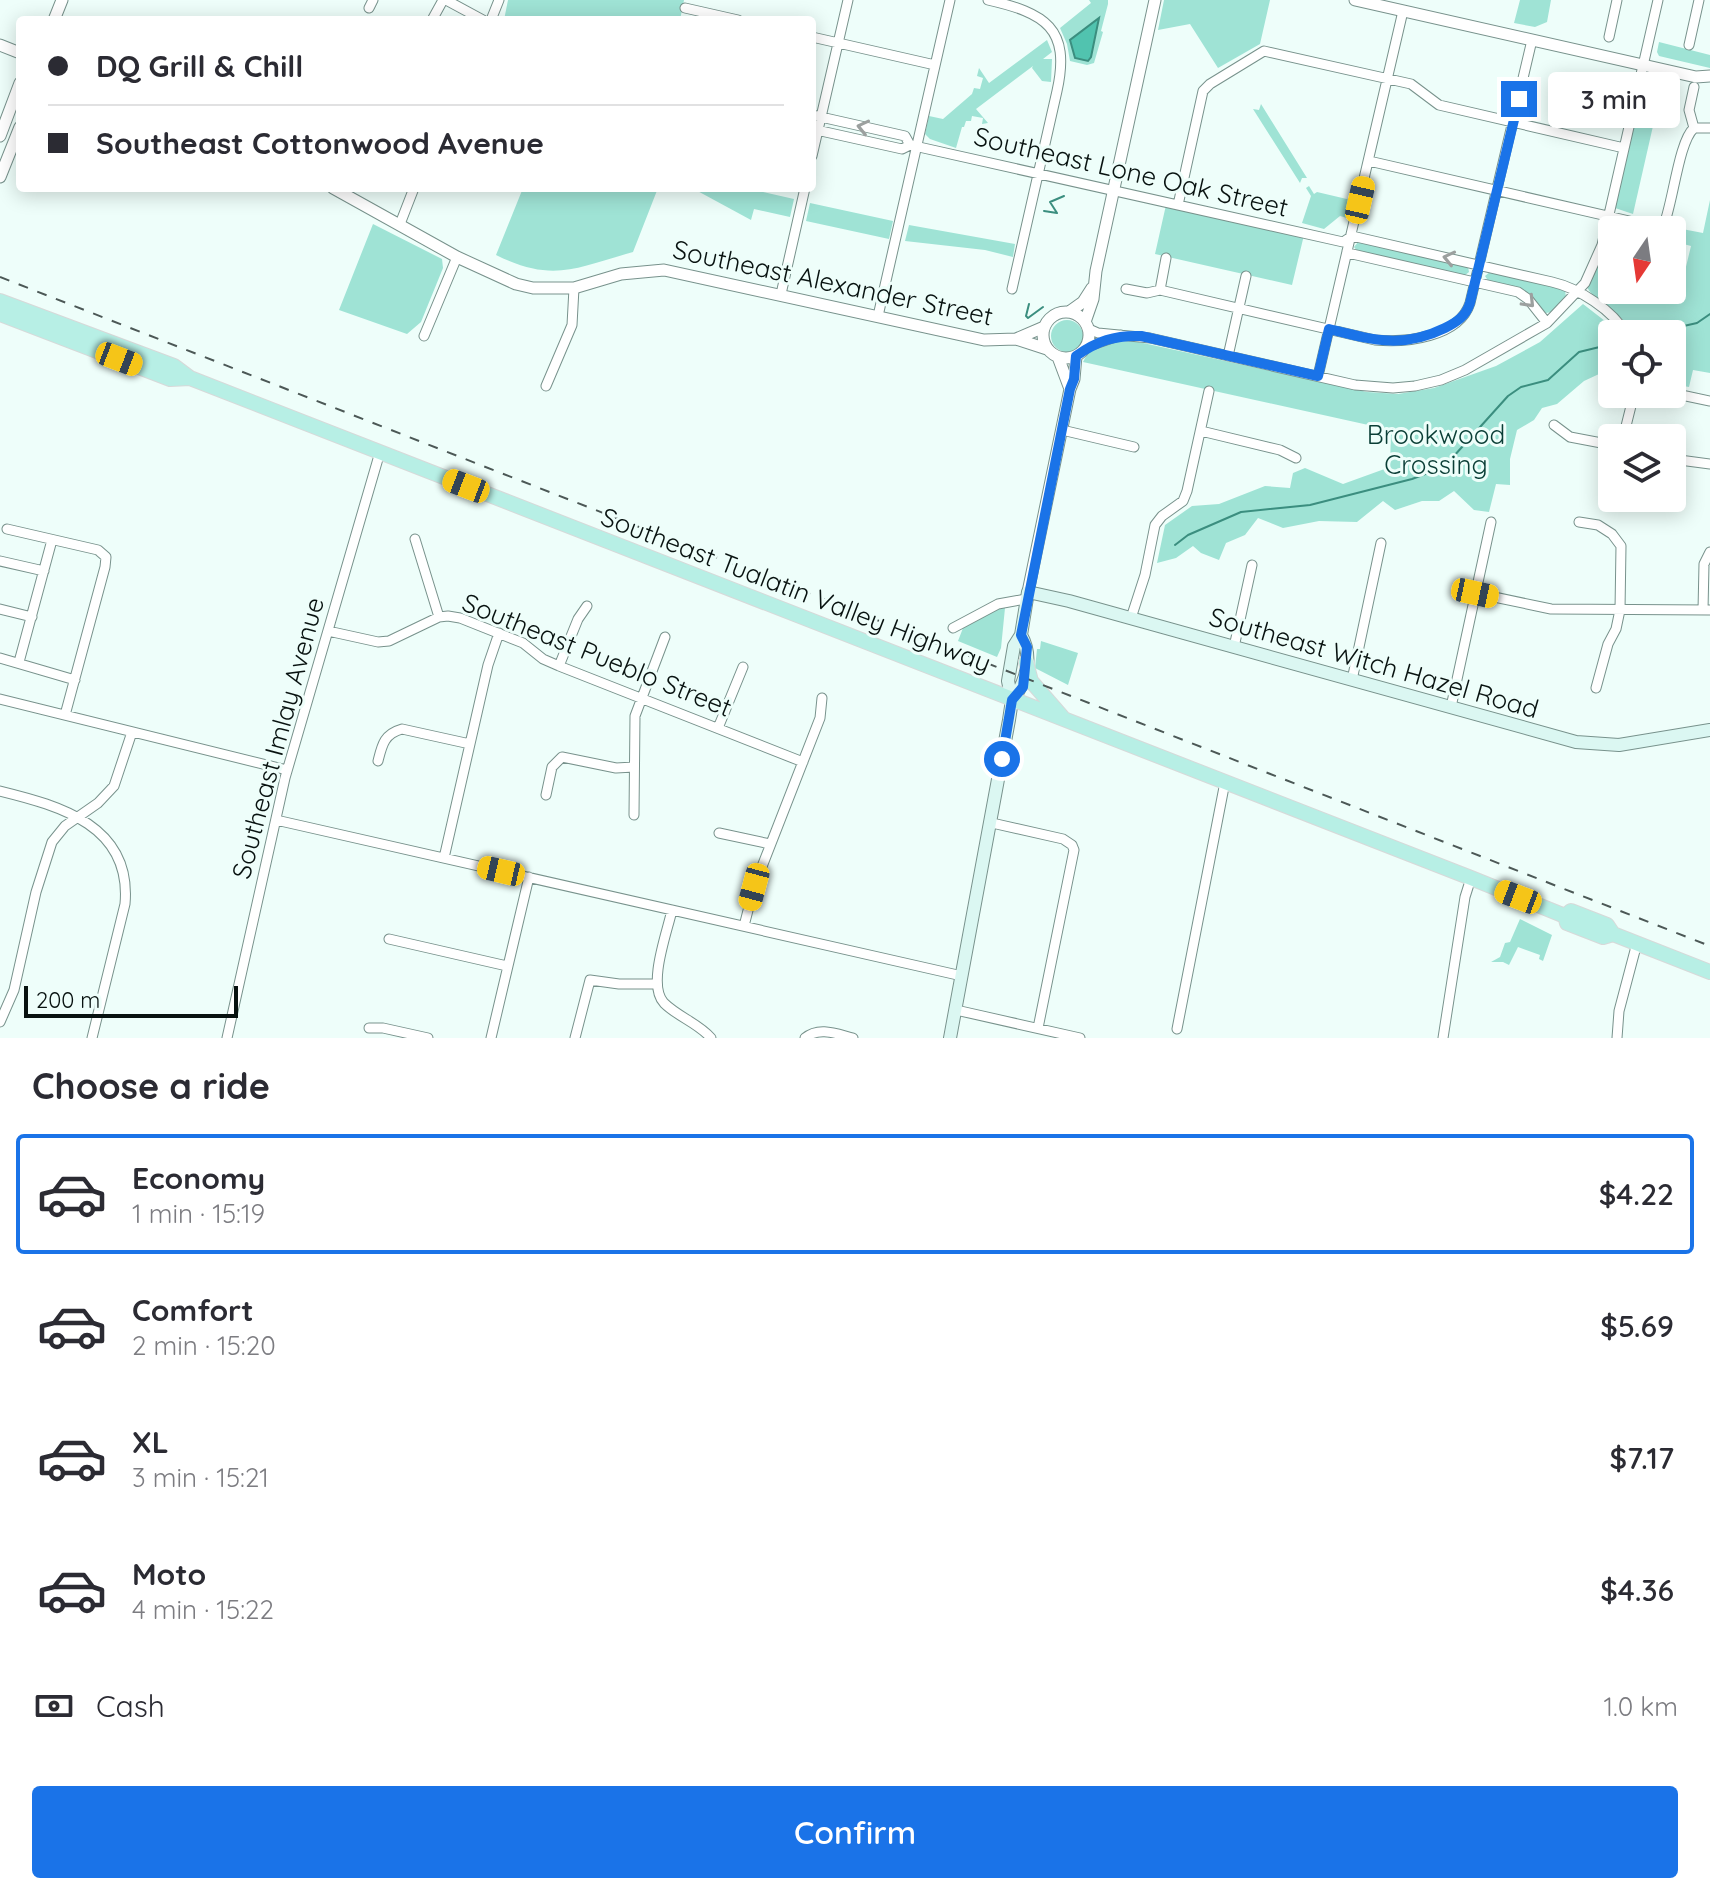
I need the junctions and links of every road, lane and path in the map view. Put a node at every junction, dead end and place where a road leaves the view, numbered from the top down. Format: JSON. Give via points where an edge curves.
{"nodes":[{"id":1,"x":444,"y":0,"type":"edge"},
{"id":2,"x":848,"y":0,"type":"edge"},
{"id":3,"x":950,"y":0,"type":"edge"},
{"id":4,"x":988,"y":0,"type":"edge"},
{"id":5,"x":1155,"y":0,"type":"edge"},
{"id":6,"x":1355,"y":0,"type":"edge"},
{"id":7,"x":1617,"y":0,"type":"edge"},
{"id":8,"x":1658,"y":0,"type":"edge"},
{"id":9,"x":1699,"y":0,"type":"edge"},
{"id":10,"x":685,"y":8,"type":"dead end"},
{"id":11,"x":1403,"y":11,"type":"junction"},
{"id":12,"x":475,"y":16,"type":"edge"},
{"id":13,"x":720,"y":16,"type":"edge"},
{"id":14,"x":1609,"y":37,"type":"dead end"},
{"id":15,"x":816,"y":38,"type":"edge"},
{"id":16,"x":1532,"y":40,"type":"junction"},
{"id":17,"x":838,"y":43,"type":"junction"},
{"id":18,"x":1689,"y":45,"type":"dead end"},
{"id":19,"x":935,"y":65,"type":"junction"},
{"id":20,"x":1643,"y":65,"type":"junction"},
{"id":21,"x":1710,"y":76,"type":"edge"},
{"id":22,"x":1388,"y":78,"type":"junction"},
{"id":23,"x":1695,"y":82,"type":"junction"},
{"id":24,"x":1710,"y":84,"type":"edge"},
{"id":25,"x":16,"y":94,"type":"edge"},
{"id":26,"x":816,"y":116,"type":"edge"},
{"id":27,"x":1514,"y":123,"type":"junction"},
{"id":28,"x":1694,"y":128,"type":"junction"},
{"id":29,"x":1710,"y":128,"type":"edge"},
{"id":30,"x":816,"y":129,"type":"edge"},
{"id":31,"x":0,"y":136,"type":"edge"},
{"id":32,"x":16,"y":137,"type":"edge"},
{"id":33,"x":913,"y":145,"type":"junction"},
{"id":34,"x":1624,"y":148,"type":"junction"},
{"id":35,"x":1369,"y":161,"type":"junction"},
{"id":36,"x":1039,"y":174,"type":"junction"},
{"id":37,"x":0,"y":177,"type":"edge"},
{"id":38,"x":1113,"y":190,"type":"junction"},
{"id":39,"x":1498,"y":190,"type":"junction"},
{"id":40,"x":340,"y":192,"type":"edge"},
{"id":41,"x":412,"y":192,"type":"edge"},
{"id":42,"x":804,"y":192,"type":"edge"},
{"id":43,"x":1178,"y":205,"type":"junction"},
{"id":44,"x":1609,"y":215,"type":"junction"},
{"id":45,"x":1613,"y":216,"type":"edge"},
{"id":46,"x":1668,"y":216,"type":"edge"},
{"id":47,"x":400,"y":224,"type":"junction"},
{"id":48,"x":1347,"y":239,"type":"junction"},
{"id":49,"x":1348,"y":253,"type":"junction"},
{"id":50,"x":457,"y":257,"type":"junction"},
{"id":51,"x":1166,"y":258,"type":"dead end"},
{"id":52,"x":1480,"y":266,"type":"junction"},
{"id":53,"x":1246,"y":276,"type":"dead end"},
{"id":54,"x":1475,"y":282,"type":"junction"},
{"id":55,"x":1093,"y":287,"type":"junction"},
{"id":56,"x":574,"y":288,"type":"junction"},
{"id":57,"x":1012,"y":289,"type":"dead end"},
{"id":58,"x":1126,"y":289,"type":"dead end"},
{"id":59,"x":1160,"y":290,"type":"junction"},
{"id":60,"x":0,"y":292,"type":"edge"},
{"id":61,"x":1578,"y":292,"type":"junction"},
{"id":62,"x":781,"y":294,"type":"junction"},
{"id":63,"x":0,"y":301,"type":"edge"},
{"id":64,"x":1239,"y":308,"type":"junction"},
{"id":65,"x":1069,"y":312,"type":"junction"},
{"id":66,"x":0,"y":314,"type":"edge"},
{"id":67,"x":878,"y":316,"type":"junction"},
{"id":68,"x":1614,"y":320,"type":"edge"},
{"id":69,"x":1547,"y":323,"type":"junction"},
{"id":70,"x":1087,"y":325,"type":"junction"},
{"id":71,"x":1044,"y":327,"type":"junction"},
{"id":72,"x":1329,"y":329,"type":"junction"},
{"id":73,"x":1121,"y":335,"type":"junction"},
{"id":74,"x":424,"y":336,"type":"dead end"},
{"id":75,"x":100,"y":338,"type":"junction"},
{"id":76,"x":1016,"y":339,"type":"junction"},
{"id":77,"x":1086,"y":347,"type":"junction"},
{"id":78,"x":1047,"y":349,"type":"junction"},
{"id":79,"x":1076,"y":356,"type":"junction"},
{"id":80,"x":1228,"y":356,"type":"junction"},
{"id":81,"x":1058,"y":357,"type":"junction"},
{"id":82,"x":1318,"y":376,"type":"junction"},
{"id":83,"x":190,"y":378,"type":"junction"},
{"id":84,"x":546,"y":386,"type":"dead end"},
{"id":85,"x":1070,"y":389,"type":"junction"},
{"id":86,"x":1209,"y":391,"type":"dead end"},
{"id":87,"x":1686,"y":396,"type":"edge"},
{"id":88,"x":1710,"y":401,"type":"edge"},
{"id":89,"x":1554,"y":425,"type":"dead end"},
{"id":90,"x":1062,"y":430,"type":"junction"},
{"id":91,"x":1201,"y":431,"type":"junction"},
{"id":92,"x":1598,"y":443,"type":"edge"},
{"id":93,"x":1134,"y":447,"type":"dead end"},
{"id":94,"x":380,"y":452,"type":"junction"},
{"id":95,"x":1296,"y":458,"type":"dead end"},
{"id":96,"x":1686,"y":461,"type":"edge"},
{"id":97,"x":1710,"y":464,"type":"edge"},
{"id":98,"x":1491,"y":522,"type":"dead end"},
{"id":99,"x":1579,"y":522,"type":"dead end"},
{"id":100,"x":7,"y":529,"type":"dead end"},
{"id":101,"x":415,"y":539,"type":"dead end"},
{"id":102,"x":52,"y":540,"type":"junction"},
{"id":103,"x":1381,"y":543,"type":"dead end"},
{"id":104,"x":1710,"y":552,"type":"edge"},
{"id":105,"x":0,"y":561,"type":"edge"},
{"id":106,"x":1252,"y":565,"type":"dead end"},
{"id":107,"x":44,"y":571,"type":"junction"},
{"id":108,"x":1475,"y":593,"type":"junction"},
{"id":109,"x":1027,"y":596,"type":"junction"},
{"id":110,"x":587,"y":606,"type":"dead end"},
{"id":111,"x":0,"y":609,"type":"edge"},
{"id":112,"x":1620,"y":610,"type":"junction"},
{"id":113,"x":1706,"y":610,"type":"edge"},
{"id":114,"x":32,"y":617,"type":"junction"},
{"id":115,"x":439,"y":617,"type":"junction"},
{"id":116,"x":1131,"y":618,"type":"junction"},
{"id":117,"x":953,"y":628,"type":"dead end"},
{"id":118,"x":328,"y":631,"type":"junction"},
{"id":119,"x":499,"y":633,"type":"junction"},
{"id":120,"x":1021,"y":635,"type":"junction"},
{"id":121,"x":665,"y":637,"type":"dead end"},
{"id":122,"x":1234,"y":647,"type":"junction"},
{"id":123,"x":0,"y":658,"type":"edge"},
{"id":124,"x":19,"y":662,"type":"junction"},
{"id":125,"x":1026,"y":662,"type":"junction"},
{"id":126,"x":559,"y":666,"type":"junction"},
{"id":127,"x":743,"y":667,"type":"dead end"},
{"id":128,"x":75,"y":680,"type":"junction"},
{"id":129,"x":1352,"y":680,"type":"junction"},
{"id":130,"x":1596,"y":688,"type":"dead end"},
{"id":131,"x":641,"y":697,"type":"junction"},
{"id":132,"x":822,"y":698,"type":"dead end"},
{"id":133,"x":0,"y":699,"type":"edge"},
{"id":134,"x":1012,"y":700,"type":"junction"},
{"id":135,"x":1451,"y":707,"type":"junction"},
{"id":136,"x":65,"y":715,"type":"junction"},
{"id":137,"x":1067,"y":722,"type":"junction"},
{"id":138,"x":718,"y":728,"type":"junction"},
{"id":139,"x":1710,"y":730,"type":"edge"},
{"id":140,"x":132,"y":732,"type":"junction"},
{"id":141,"x":470,"y":744,"type":"junction"},
{"id":142,"x":378,"y":761,"type":"dead end"},
{"id":143,"x":803,"y":762,"type":"junction"},
{"id":144,"x":634,"y":767,"type":"junction"},
{"id":145,"x":287,"y":770,"type":"junction"},
{"id":146,"x":1225,"y":782,"type":"junction"},
{"id":147,"x":0,"y":791,"type":"edge"},
{"id":148,"x":546,"y":795,"type":"dead end"},
{"id":149,"x":634,"y":815,"type":"dead end"},
{"id":150,"x":78,"y":817,"type":"junction"},
{"id":151,"x":276,"y":820,"type":"junction"},
{"id":152,"x":992,"y":823,"type":"junction"},
{"id":153,"x":719,"y":833,"type":"dead end"},
{"id":154,"x":770,"y":844,"type":"junction"},
{"id":155,"x":444,"y":858,"type":"junction"},
{"id":156,"x":529,"y":877,"type":"junction"},
{"id":157,"x":1471,"y":878,"type":"junction"},
{"id":158,"x":672,"y":910,"type":"junction"},
{"id":159,"x":744,"y":926,"type":"junction"},
{"id":160,"x":389,"y":939,"type":"dead end"},
{"id":161,"x":1637,"y":943,"type":"junction"},
{"id":162,"x":507,"y":966,"type":"junction"},
{"id":163,"x":1710,"y":972,"type":"edge"},
{"id":164,"x":962,"y":976,"type":"junction"},
{"id":165,"x":655,"y":984,"type":"junction"},
{"id":166,"x":956,"y":1010,"type":"junction"},
{"id":167,"x":0,"y":1022,"type":"edge"},
{"id":168,"x":369,"y":1028,"type":"dead end"},
{"id":169,"x":1038,"y":1028,"type":"junction"},
{"id":170,"x":1177,"y":1029,"type":"dead end"},
{"id":171,"x":808,"y":1036,"type":"edge"},
{"id":172,"x":92,"y":1038,"type":"edge"},
{"id":173,"x":227,"y":1038,"type":"edge"},
{"id":174,"x":428,"y":1038,"type":"edge"},
{"id":175,"x":491,"y":1038,"type":"edge"},
{"id":176,"x":575,"y":1038,"type":"edge"},
{"id":177,"x":711,"y":1038,"type":"edge"},
{"id":178,"x":853,"y":1038,"type":"edge"},
{"id":179,"x":950,"y":1038,"type":"edge"},
{"id":180,"x":1080,"y":1038,"type":"edge"},
{"id":181,"x":1443,"y":1038,"type":"edge"},
{"id":182,"x":1617,"y":1038,"type":"edge"}],
"edges":[{"from":1,"to":12,"type":"street"},
{"from":2,"to":17,"type":"street"},
{"from":3,"to":19,"type":"street"},
{"from":4,"to":36,"type":"street","via":[[1026,9],[1057,38],[1061,72]]},
{"from":5,"to":38,"type":"street"},
{"from":6,"to":11,"type":"street"},
{"from":7,"to":14,"type":"street"},
{"from":8,"to":20,"type":"street"},
{"from":9,"to":18,"type":"street"},
{"from":10,"to":13,"type":"street"},
{"from":11,"to":16,"type":"street"},
{"from":11,"to":22,"type":"street"},
{"from":15,"to":17,"type":"street"},
{"from":16,"to":20,"type":"street"},
{"from":16,"to":27,"type":"street"},
{"from":17,"to":19,"type":"street"},
{"from":17,"to":26,"type":"street"},
{"from":19,"to":33,"type":"street"},
{"from":20,"to":23,"type":"street"},
{"from":20,"to":34,"type":"street"},
{"from":21,"to":23,"type":"street"},
{"from":22,"to":27,"type":"street","via":[[1416,86],[1439,105]]},
{"from":22,"to":35,"type":"street"},
{"from":22,"to":43,"type":"street","via":[[1264,51],[1203,91]]},
{"from":23,"to":24,"type":"street"},
{"from":23,"to":28,"type":"street","via":[[1689,110]]},
{"from":25,"to":31,"type":"street"},
{"from":33,"to":26,"type":"street","name":"Southeast Lone Oak Street","one_way":true,"via":[[905,136]]},
{"from":27,"to":34,"type":"street"},
{"from":27,"to":39,"type":"street"},
{"from":28,"to":29,"type":"street"},
{"from":28,"to":46,"type":"street","via":[[1686,139]]},
{"from":30,"to":33,"type":"street","name":"Southeast Lone Oak Street","via":[[902,149]]},
{"from":32,"to":37,"type":"street"},
{"from":33,"to":36,"type":"street","name":"Southeast Lone Oak Street"},
{"from":33,"to":67,"type":"street"},
{"from":34,"to":44,"type":"street"},
{"from":35,"to":39,"type":"street"},
{"from":35,"to":48,"type":"street"},
{"from":36,"to":38,"type":"street","name":"Southeast Lone Oak Street"},
{"from":36,"to":57,"type":"street"},
{"from":38,"to":43,"type":"street","name":"Southeast Lone Oak Street"},
{"from":38,"to":55,"type":"street"},
{"from":39,"to":44,"type":"street"},
{"from":39,"to":52,"type":"street"},
{"from":40,"to":47,"type":"street","name":"Southeast Alexander Street"},
{"from":41,"to":47,"type":"street"},
{"from":42,"to":62,"type":"street"},
{"from":43,"to":48,"type":"street","name":"Southeast Lone Oak Street"},
{"from":44,"to":45,"type":"street"},
{"from":44,"to":61,"type":"street","via":[[1596,261]]},
{"from":47,"to":50,"type":"street","name":"Southeast Alexander Street"},
{"from":48,"to":49,"type":"street"},
{"from":52,"to":48,"type":"street","name":"Southeast Lone Oak Street","one_way":true},
{"from":49,"to":54,"type":"street"},
{"from":49,"to":72,"type":"street"},
{"from":50,"to":56,"type":"street","name":"Southeast Alexander Street","via":[[516,284]]},
{"from":50,"to":74,"type":"street"},
{"from":51,"to":59,"type":"street"},
{"from":52,"to":54,"type":"street"},
{"from":52,"to":61,"type":"street","name":"Southeast Lone Oak Street"},
{"from":53,"to":64,"type":"street"},
{"from":54,"to":69,"type":"street","one_way":true,"via":[[1518,292]]},
{"from":54,"to":72,"type":"street","via":[[1463,316],[1431,335],[1394,342]]},
{"from":55,"to":65,"type":"street"},
{"from":55,"to":70,"type":"street"},
{"from":56,"to":62,"type":"street","name":"Southeast Alexander Street","via":[[621,274],[664,270]]},
{"from":56,"to":84,"type":"street","via":[[572,325]]},
{"from":58,"to":59,"type":"street"},
{"from":59,"to":64,"type":"street"},
{"from":60,"to":75,"type":"main road","via":[[77,322]]},
{"from":61,"to":68,"type":"street","name":"Southeast Lone Oak Street"},
{"from":61,"to":69,"type":"street"},
{"from":62,"to":67,"type":"street","name":"Southeast Alexander Street"},
{"from":63,"to":75,"type":"main road","name":"Southeast Tualatin Valley Highway"},
{"from":64,"to":72,"type":"street"},
{"from":64,"to":80,"type":"street"},
{"from":65,"to":70,"type":"street"},
{"from":65,"to":71,"type":"street","via":[[1053,315]]},
{"from":66,"to":83,"type":"main road","name":"Southeast Tualatin Valley Highway","via":[[170,379]]},
{"from":67,"to":76,"type":"street","name":"Southeast Alexander Street","via":[[984,340]]},
{"from":69,"to":82,"type":"street","via":[[1441,380],[1393,388]]},
{"from":70,"to":73,"type":"street"},
{"from":70,"to":77,"type":"street"},
{"from":71,"to":76,"type":"street","name":"Southeast Alexander Street"},
{"from":71,"to":78,"type":"street"},
{"from":72,"to":82,"type":"street"},
{"from":73,"to":77,"type":"street"},
{"from":73,"to":80,"type":"street"},
{"from":75,"to":83,"type":"main road","name":"Southeast Tualatin Valley Highway","via":[[174,366]]},
{"from":76,"to":78,"type":"street","name":"Southeast Alexander Street"},
{"from":77,"to":79,"type":"street"},
{"from":78,"to":81,"type":"street"},
{"from":79,"to":81,"type":"street"},
{"from":79,"to":85,"type":"street"},
{"from":80,"to":82,"type":"street"},
{"from":81,"to":85,"type":"street"},
{"from":83,"to":94,"type":"main road","name":"Southeast Tualatin Valley Highway"},
{"from":85,"to":90,"type":"street"},
{"from":86,"to":91,"type":"street"},
{"from":87,"to":88,"type":"street"},
{"from":89,"to":92,"type":"street","via":[[1570,437]]},
{"from":90,"to":93,"type":"street"},
{"from":90,"to":109,"type":"street"},
{"from":91,"to":95,"type":"street"},
{"from":91,"to":116,"type":"street","via":[[1183,501],[1155,525]]},
{"from":94,"to":118,"type":"street","name":"Southeast Imlay Avenue"},
{"from":94,"to":134,"type":"main road","name":"Southeast Tualatin Valley Highway"},
{"from":96,"to":97,"type":"street"},
{"from":98,"to":108,"type":"street"},
{"from":99,"to":112,"type":"street","via":[[1598,525],[1621,546]]},
{"from":100,"to":102,"type":"street"},
{"from":101,"to":115,"type":"street"},
{"from":102,"to":107,"type":"street"},
{"from":102,"to":128,"type":"street","via":[[98,550],[106,557]]},
{"from":103,"to":129,"type":"street"},
{"from":104,"to":113,"type":"street","via":[[1703,574]]},
{"from":105,"to":107,"type":"street"},
{"from":106,"to":122,"type":"street"},
{"from":107,"to":114,"type":"street"},
{"from":108,"to":112,"type":"street","via":[[1551,609]]},
{"from":108,"to":135,"type":"street"},
{"from":109,"to":116,"type":"main road","name":"Southeast Witch Hazel Road"},
{"from":109,"to":117,"type":"street","name":"Southeast Witch Hazel Road","via":[[998,604]]},
{"from":109,"to":120,"type":"main road"},
{"from":110,"to":126,"type":"street"},
{"from":111,"to":114,"type":"street"},
{"from":112,"to":113,"type":"street"},
{"from":112,"to":130,"type":"street"},
{"from":114,"to":124,"type":"street"},
{"from":115,"to":118,"type":"street","name":"Southeast Pueblo Street","via":[[389,641]]},
{"from":115,"to":119,"type":"street","name":"Southeast Pueblo Street","via":[[460,618]]},
{"from":116,"to":122,"type":"main road","name":"Southeast Witch Hazel Road"},
{"from":118,"to":145,"type":"street","name":"Southeast Imlay Avenue"},
{"from":119,"to":126,"type":"street","name":"Southeast Pueblo Street"},
{"from":119,"to":141,"type":"street"},
{"from":120,"to":125,"type":"main road"},
{"from":120,"to":134,"type":"main road","via":[[1008,681]]},
{"from":121,"to":131,"type":"street"},
{"from":122,"to":129,"type":"main road","name":"Southeast Witch Hazel Road"},
{"from":123,"to":124,"type":"street"},
{"from":124,"to":128,"type":"street"},
{"from":125,"to":134,"type":"main road","via":[[1023,687]]},
{"from":125,"to":137,"type":"main road","via":[[1034,685]]},
{"from":126,"to":131,"type":"street","name":"Southeast Pueblo Street"},
{"from":127,"to":138,"type":"street"},
{"from":128,"to":136,"type":"street"},
{"from":129,"to":135,"type":"main road","name":"Southeast Witch Hazel Road"},
{"from":131,"to":138,"type":"street","name":"Southeast Pueblo Street"},
{"from":131,"to":144,"type":"street","via":[[633,728]]},
{"from":132,"to":143,"type":"street"},
{"from":133,"to":136,"type":"street"},
{"from":134,"to":137,"type":"main road","name":"Southeast Tualatin Valley Highway"},
{"from":134,"to":152,"type":"main road"},
{"from":135,"to":139,"type":"main road","name":"Southeast Witch Hazel Road","via":[[1601,745]]},
{"from":136,"to":140,"type":"street"},
{"from":137,"to":146,"type":"main road","name":"Southeast Tualatin Valley Highway"},
{"from":138,"to":143,"type":"street","name":"Southeast Pueblo Street"},
{"from":140,"to":145,"type":"street"},
{"from":140,"to":150,"type":"street","via":[[114,786]]},
{"from":141,"to":142,"type":"street","via":[[402,729],[385,738]]},
{"from":141,"to":155,"type":"street"},
{"from":143,"to":154,"type":"street"},
{"from":144,"to":148,"type":"street","via":[[562,757],[552,767]]},
{"from":144,"to":149,"type":"street"},
{"from":145,"to":151,"type":"street","name":"Southeast Imlay Avenue"},
{"from":146,"to":157,"type":"main road","name":"Southeast Tualatin Valley Highway"},
{"from":146,"to":170,"type":"street"},
{"from":147,"to":150,"type":"street","via":[[56,805]]},
{"from":150,"to":167,"type":"street","via":[[65,826],[45,857],[14,990]]},
{"from":150,"to":172,"type":"street","via":[[110,844],[127,883]]},
{"from":151,"to":155,"type":"street"},
{"from":151,"to":173,"type":"street","name":"Southeast Imlay Avenue"},
{"from":152,"to":164,"type":"main road"},
{"from":152,"to":169,"type":"street","via":[[1063,839],[1074,850]]},
{"from":153,"to":154,"type":"street"},
{"from":154,"to":159,"type":"street"},
{"from":155,"to":156,"type":"street"},
{"from":156,"to":158,"type":"street"},
{"from":156,"to":162,"type":"street"},
{"from":157,"to":161,"type":"main road","name":"Southeast Tualatin Valley Highway","via":[[1565,916],[1567,923]]},
{"from":157,"to":181,"type":"street"},
{"from":158,"to":159,"type":"street"},
{"from":158,"to":165,"type":"street"},
{"from":159,"to":164,"type":"street"},
{"from":160,"to":162,"type":"street"},
{"from":161,"to":163,"type":"main road","name":"Southeast Tualatin Valley Highway"},
{"from":161,"to":182,"type":"street"},
{"from":162,"to":175,"type":"street"},
{"from":164,"to":166,"type":"main road"},
{"from":165,"to":176,"type":"street","via":[[590,980]]},
{"from":165,"to":177,"type":"street","via":[[665,1004]]},
{"from":166,"to":169,"type":"street"},
{"from":166,"to":179,"type":"main road"},
{"from":168,"to":174,"type":"street"},
{"from":169,"to":180,"type":"street"},
{"from":171,"to":178,"type":"street","via":[[824,1031]]}]}
